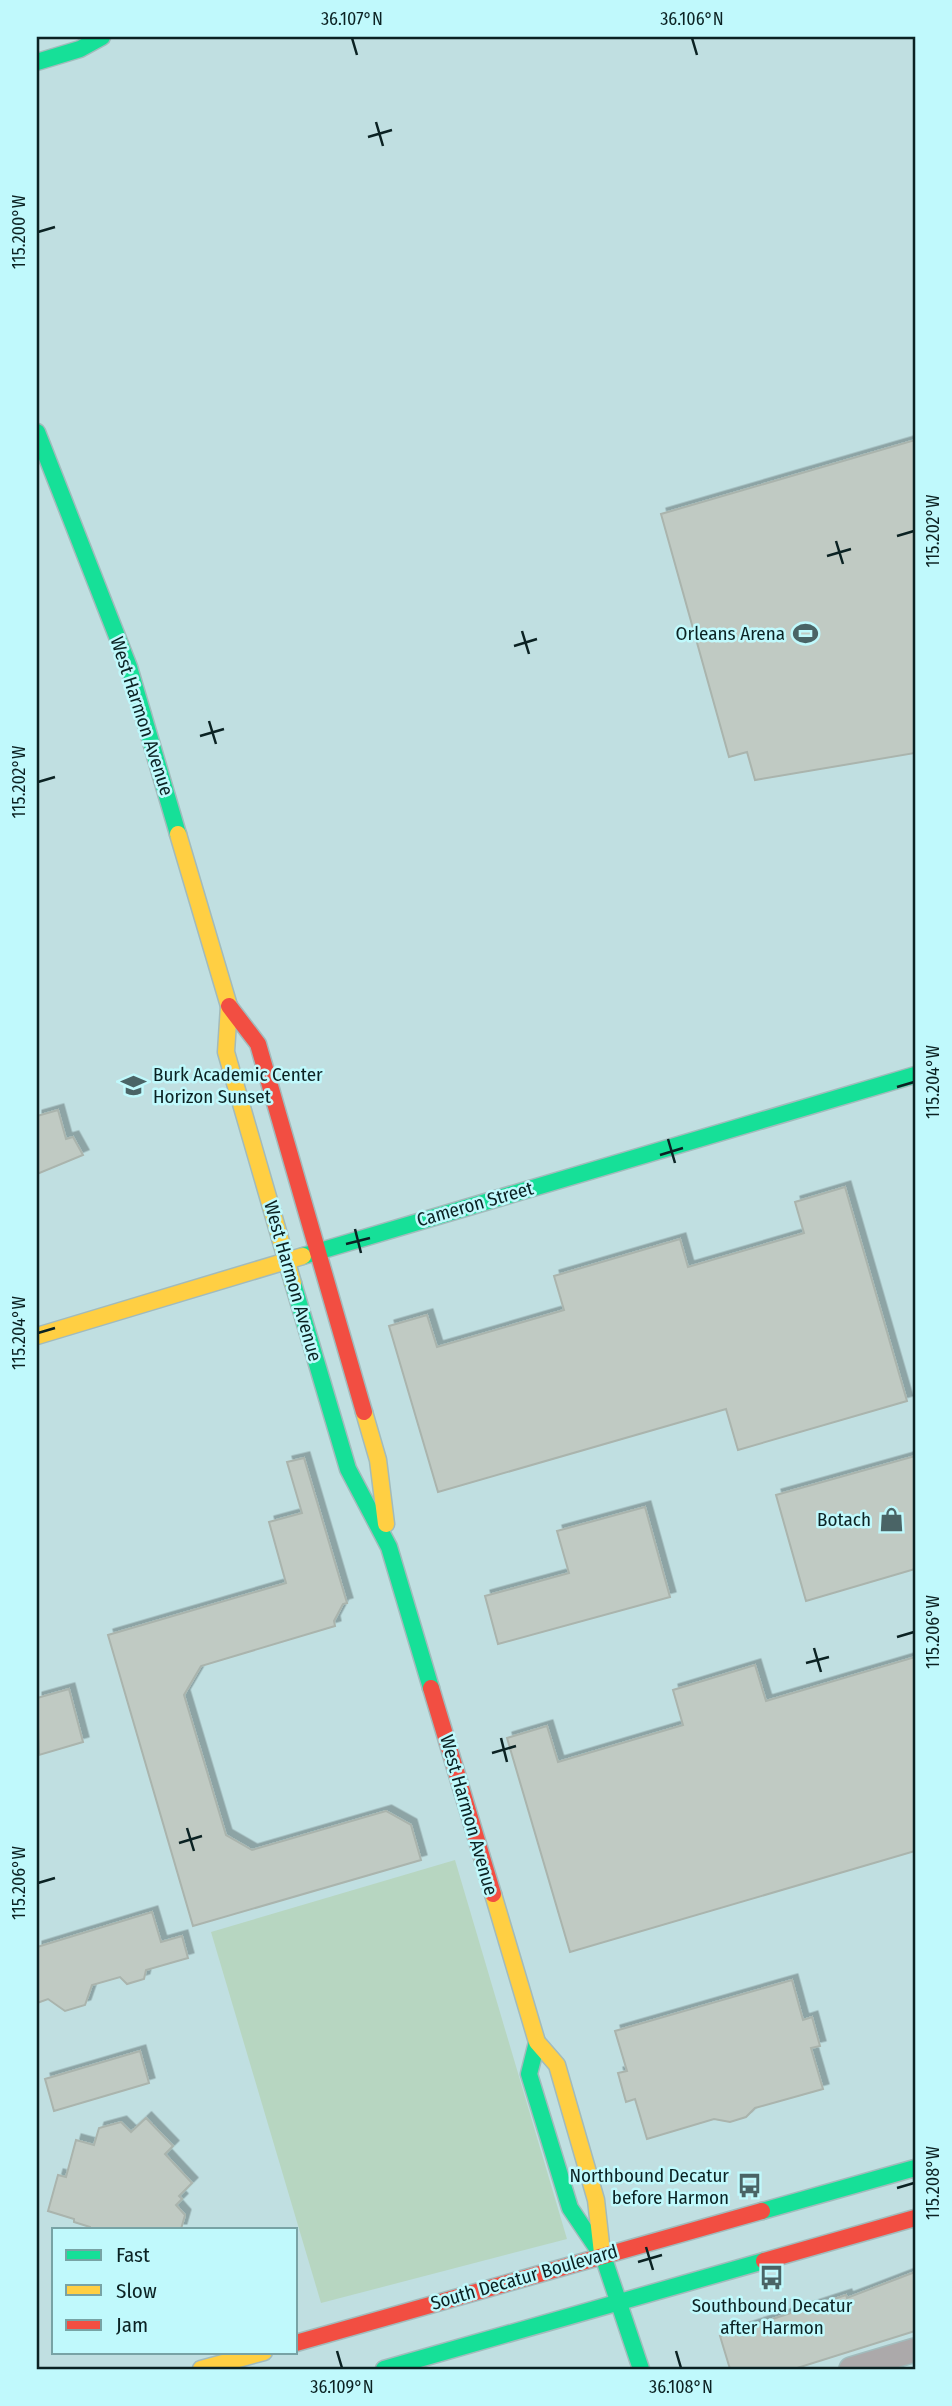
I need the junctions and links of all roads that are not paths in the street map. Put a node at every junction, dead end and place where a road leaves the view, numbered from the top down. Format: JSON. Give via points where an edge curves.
{"nodes":[{"id":1,"x":102,"y":37,"type":"edge"},
{"id":2,"x":37,"y":62,"type":"edge"},
{"id":3,"x":37,"y":432,"type":"edge"},
{"id":4,"x":229,"y":1006,"type":"junction"},
{"id":5,"x":915,"y":1075,"type":"edge"},
{"id":6,"x":318,"y":1251,"type":"junction"},
{"id":7,"x":288,"y":1263,"type":"junction"},
{"id":8,"x":37,"y":1336,"type":"edge"},
{"id":9,"x":388,"y":1547,"type":"junction"},
{"id":10,"x":537,"y":2042,"type":"junction"},
{"id":11,"x":915,"y":2168,"type":"edge"},
{"id":12,"x":915,"y":2218,"type":"edge"},
{"id":13,"x":602,"y":2255,"type":"junction"},
{"id":14,"x":616,"y":2303,"type":"junction"},
{"id":15,"x":298,"y":2342,"type":"edge"},
{"id":16,"x":915,"y":2350,"type":"edge"},
{"id":17,"x":257,"y":2354,"type":"edge"},
{"id":18,"x":867,"y":2367,"type":"edge"},
{"id":19,"x":201,"y":2369,"type":"edge"},
{"id":20,"x":384,"y":2369,"type":"edge"},
{"id":21,"x":640,"y":2369,"type":"edge"}],
"edges":[{"from":1,"to":2,"type":"main road"},
{"from":3,"to":4,"type":"main road","name":"West Harmon Avenue","via":[[129,667]]},
{"from":4,"to":6,"type":"main road","name":"West Harmon Avenue","via":[[258,1044]]},
{"from":4,"to":7,"type":"main road","name":"West Harmon Avenue","via":[[226,1052]]},
{"from":5,"to":6,"type":"main road","name":"Cameron Street"},
{"from":6,"to":7,"type":"main road","name":"Cameron Street"},
{"from":6,"to":9,"type":"main road","name":"West Harmon Avenue","via":[[378,1460]]},
{"from":7,"to":8,"type":"main road","name":"Cameron Street"},
{"from":7,"to":9,"type":"main road","name":"West Harmon Avenue","via":[[348,1469]]},
{"from":9,"to":10,"type":"main road","name":"West Harmon Avenue"},
{"from":10,"to":13,"type":"main road","name":"West Harmon Avenue","via":[[556,2064],[596,2200]]},
{"from":10,"to":13,"type":"main road","name":"West Harmon Avenue","via":[[529,2074],[570,2208]]},
{"from":11,"to":13,"type":"main road","name":"South Decatur Boulevard"},
{"from":12,"to":14,"type":"main road"},
{"from":13,"to":14,"type":"main road","name":"West Harmon Avenue"},
{"from":13,"to":15,"type":"main road","name":"South Decatur Boulevard"},
{"from":14,"to":20,"type":"main road"},
{"from":14,"to":21,"type":"main road","name":"West Harmon Avenue"},
{"from":16,"to":18,"type":"street"},
{"from":17,"to":19,"type":"main road"}]}
